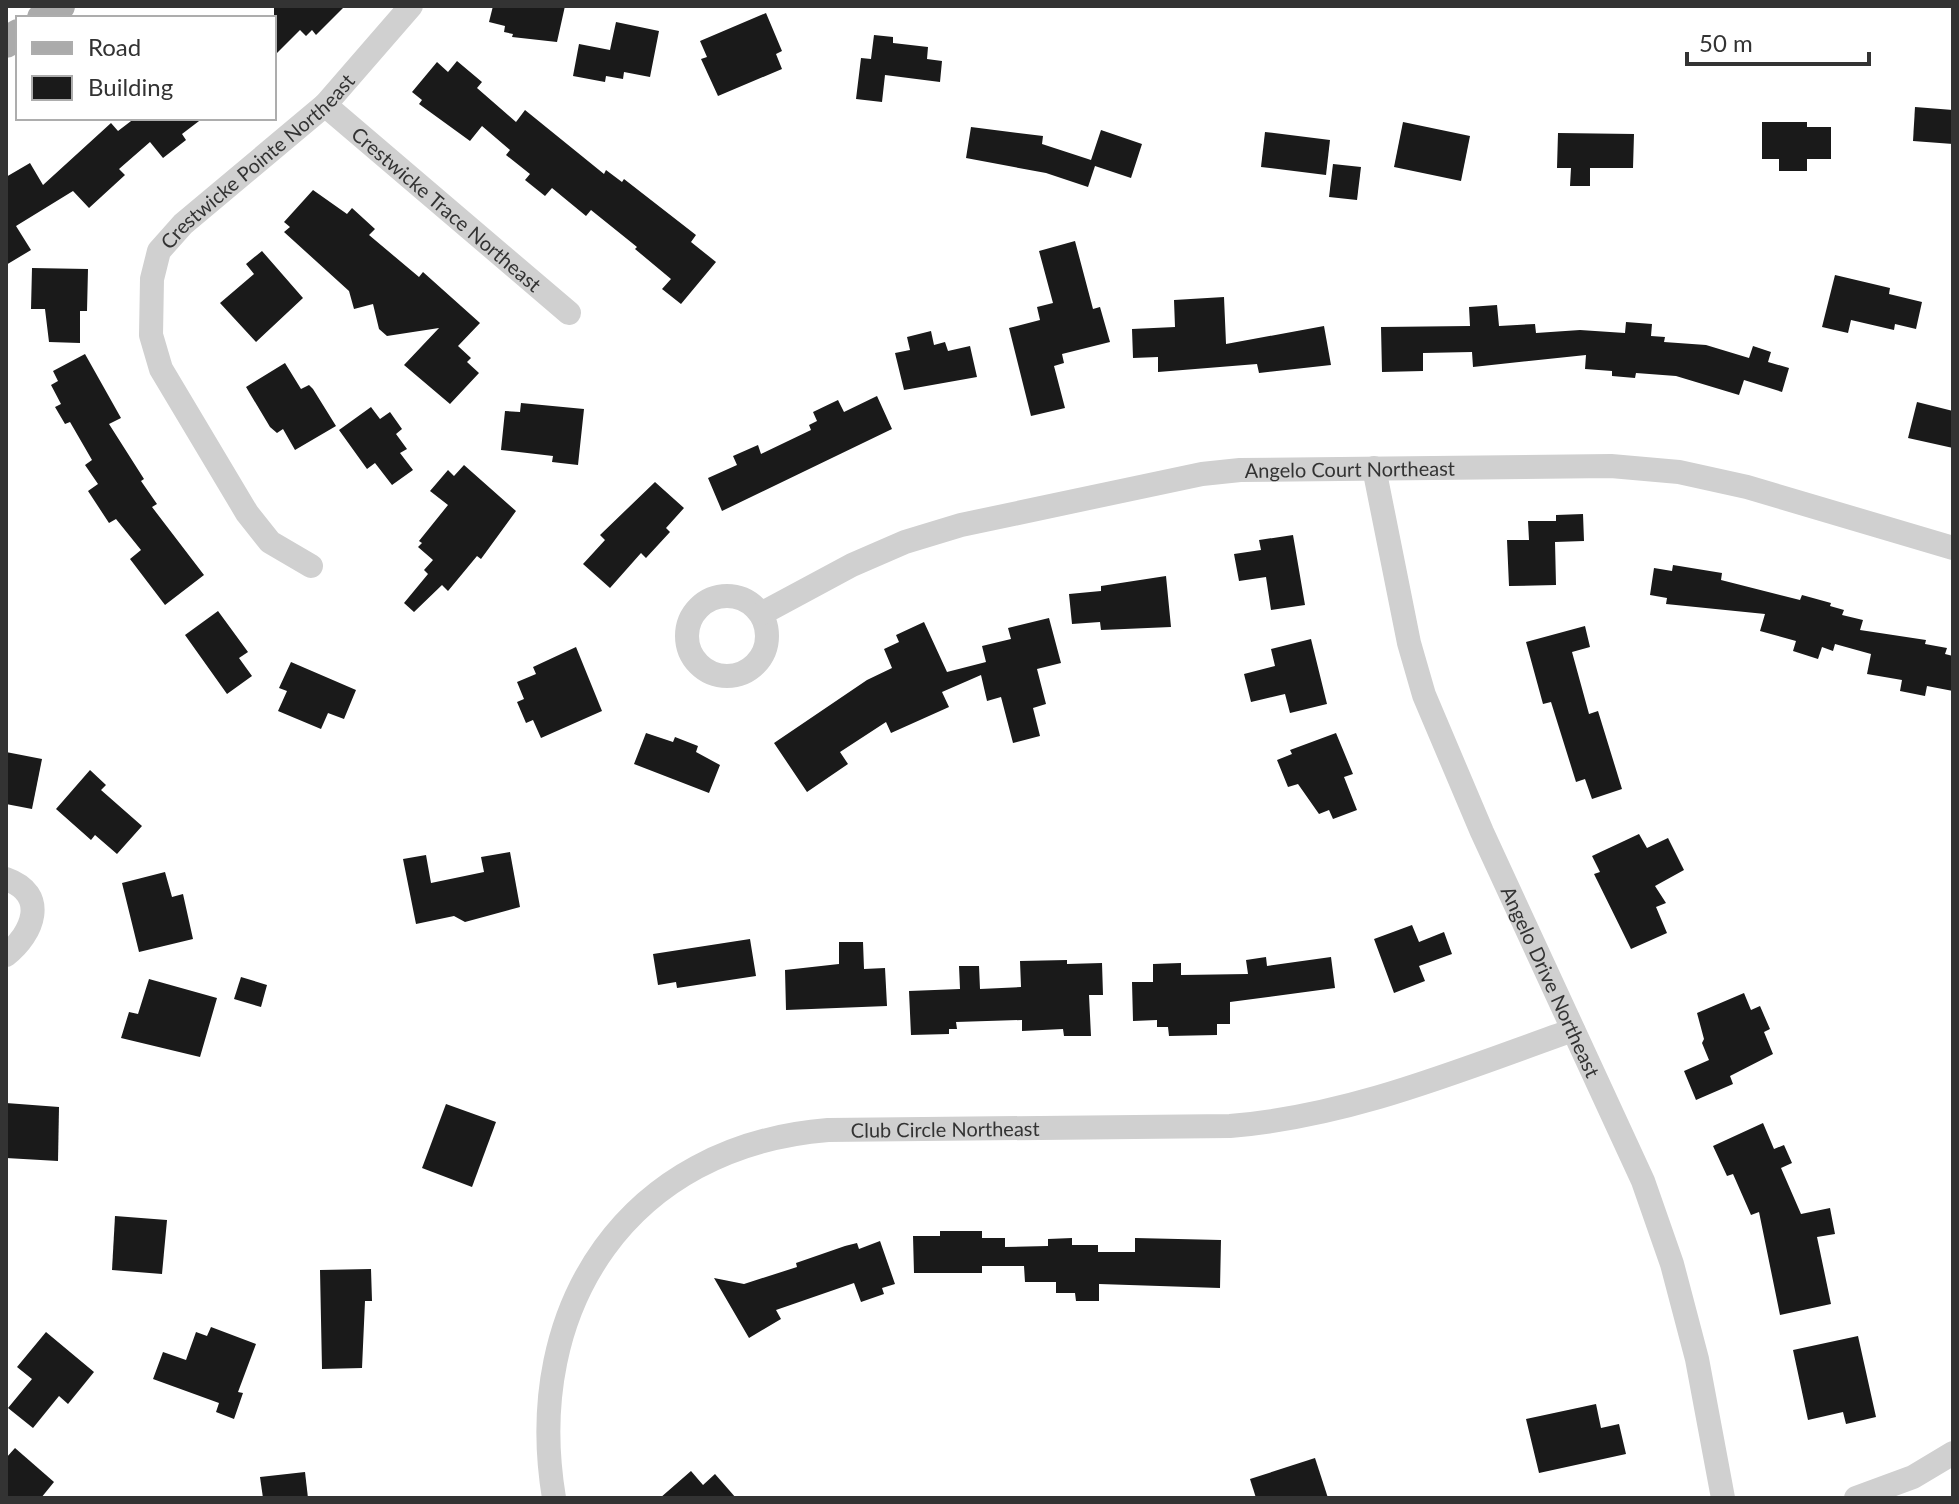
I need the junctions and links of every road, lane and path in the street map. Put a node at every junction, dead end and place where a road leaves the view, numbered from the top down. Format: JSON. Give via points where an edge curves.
{"nodes":[{"id":1,"x":411,"y":6,"type":"edge"},
{"id":2,"x":325,"y":105,"type":"junction"},
{"id":3,"x":569,"y":313,"type":"dead end"},
{"id":4,"x":1374,"y":468,"type":"junction"},
{"id":5,"x":1953,"y":548,"type":"edge"},
{"id":6,"x":311,"y":566,"type":"dead end"},
{"id":7,"x":761,"y":614,"type":"dead end"},
{"id":8,"x":6,"y":879,"type":"edge"},
{"id":9,"x":6,"y":955,"type":"edge"},
{"id":10,"x":1573,"y":1030,"type":"junction"},
{"id":11,"x":1953,"y":1453,"type":"edge"},
{"id":12,"x":554,"y":1498,"type":"edge"},
{"id":13,"x":1723,"y":1498,"type":"edge"},
{"id":14,"x":1856,"y":1498,"type":"edge"}],
"edges":[{"from":1,"to":2,"type":"street","name":"Crestwicke Pointe Northeast"},
{"from":2,"to":3,"type":"street","name":"Crestwicke Trace Northeast"},
{"from":2,"to":6,"type":"street","name":"Crestwicke Pointe Northeast","via":[[183,224],[159,251],[149,305],[161,369],[233,494],[270,542]]},
{"from":4,"to":5,"type":"street","name":"Angelo Court Northeast","via":[[1611,466],[1679,472]]},
{"from":4,"to":7,"type":"street","name":"Angelo Court Northeast","via":[[1202,474],[961,525],[852,565]]},
{"from":4,"to":10,"type":"street","name":"Angelo Drive Northeast","via":[[1424,695]]},
{"from":8,"to":9,"type":"street","via":[[26,892],[33,917],[24,940]]},
{"from":10,"to":12,"type":"street","name":"Club Circle Northeast","via":[[1363,1104],[1287,1121],[828,1130],[763,1139],[715,1155],[675,1177],[628,1220],[588,1273],[571,1307],[558,1342],[546,1415]]},
{"from":10,"to":13,"type":"street","name":"Angelo Drive Northeast","via":[[1643,1181],[1672,1264],[1697,1359]]},
{"from":11,"to":14,"type":"street","via":[[1913,1477]]}]}
